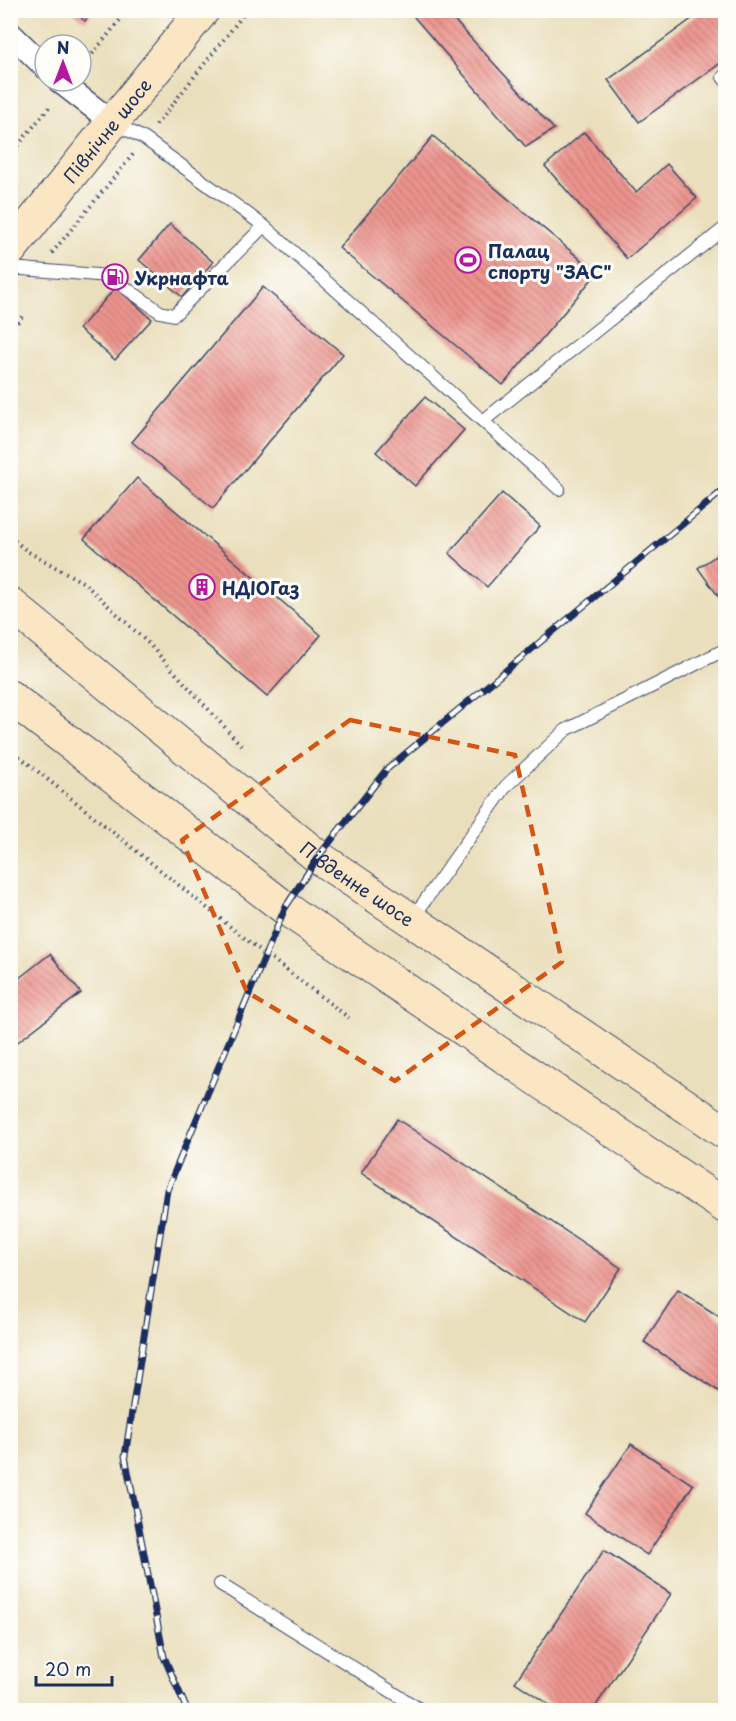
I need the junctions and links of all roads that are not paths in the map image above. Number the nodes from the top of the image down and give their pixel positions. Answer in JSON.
{"nodes":[{"id":1,"x":203,"y":10,"type":"edge"},
{"id":2,"x":10,"y":33,"type":"edge"},
{"id":3,"x":33,"y":55,"type":"edge"},
{"id":4,"x":75,"y":93,"type":"edge"},
{"id":5,"x":112,"y":122,"type":"junction"},
{"id":6,"x":264,"y":226,"type":"junction"},
{"id":7,"x":726,"y":227,"type":"edge"},
{"id":8,"x":10,"y":250,"type":"edge"},
{"id":9,"x":10,"y":268,"type":"edge"},
{"id":10,"x":483,"y":421,"type":"junction"},
{"id":11,"x":559,"y":489,"type":"dead end"},
{"id":12,"x":10,"y":604,"type":"edge"},
{"id":13,"x":726,"y":649,"type":"edge"},
{"id":14,"x":10,"y":698,"type":"edge"},
{"id":15,"x":411,"y":920,"type":"junction"},
{"id":16,"x":726,"y":1134,"type":"edge"},
{"id":17,"x":726,"y":1207,"type":"edge"},
{"id":18,"x":220,"y":1584,"type":"dead end"},
{"id":19,"x":421,"y":1710,"type":"edge"}],
"edges":[{"from":1,"to":5,"type":"main road","name":"Північне шосе"},
{"from":2,"to":3,"type":"street"},
{"from":4,"to":5,"type":"street"},
{"from":5,"to":6,"type":"lane"},
{"from":5,"to":8,"type":"main road","name":"Північне шосе"},
{"from":6,"to":9,"type":"lane"},
{"from":6,"to":10,"type":"lane"},
{"from":7,"to":10,"type":"lane"},
{"from":10,"to":11,"type":"lane"},
{"from":12,"to":15,"type":"main road","name":"Південне шосе"},
{"from":13,"to":15,"type":"lane"},
{"from":14,"to":17,"type":"main road"},
{"from":15,"to":16,"type":"main road","name":"Південне шосе"},
{"from":18,"to":19,"type":"lane"}]}
